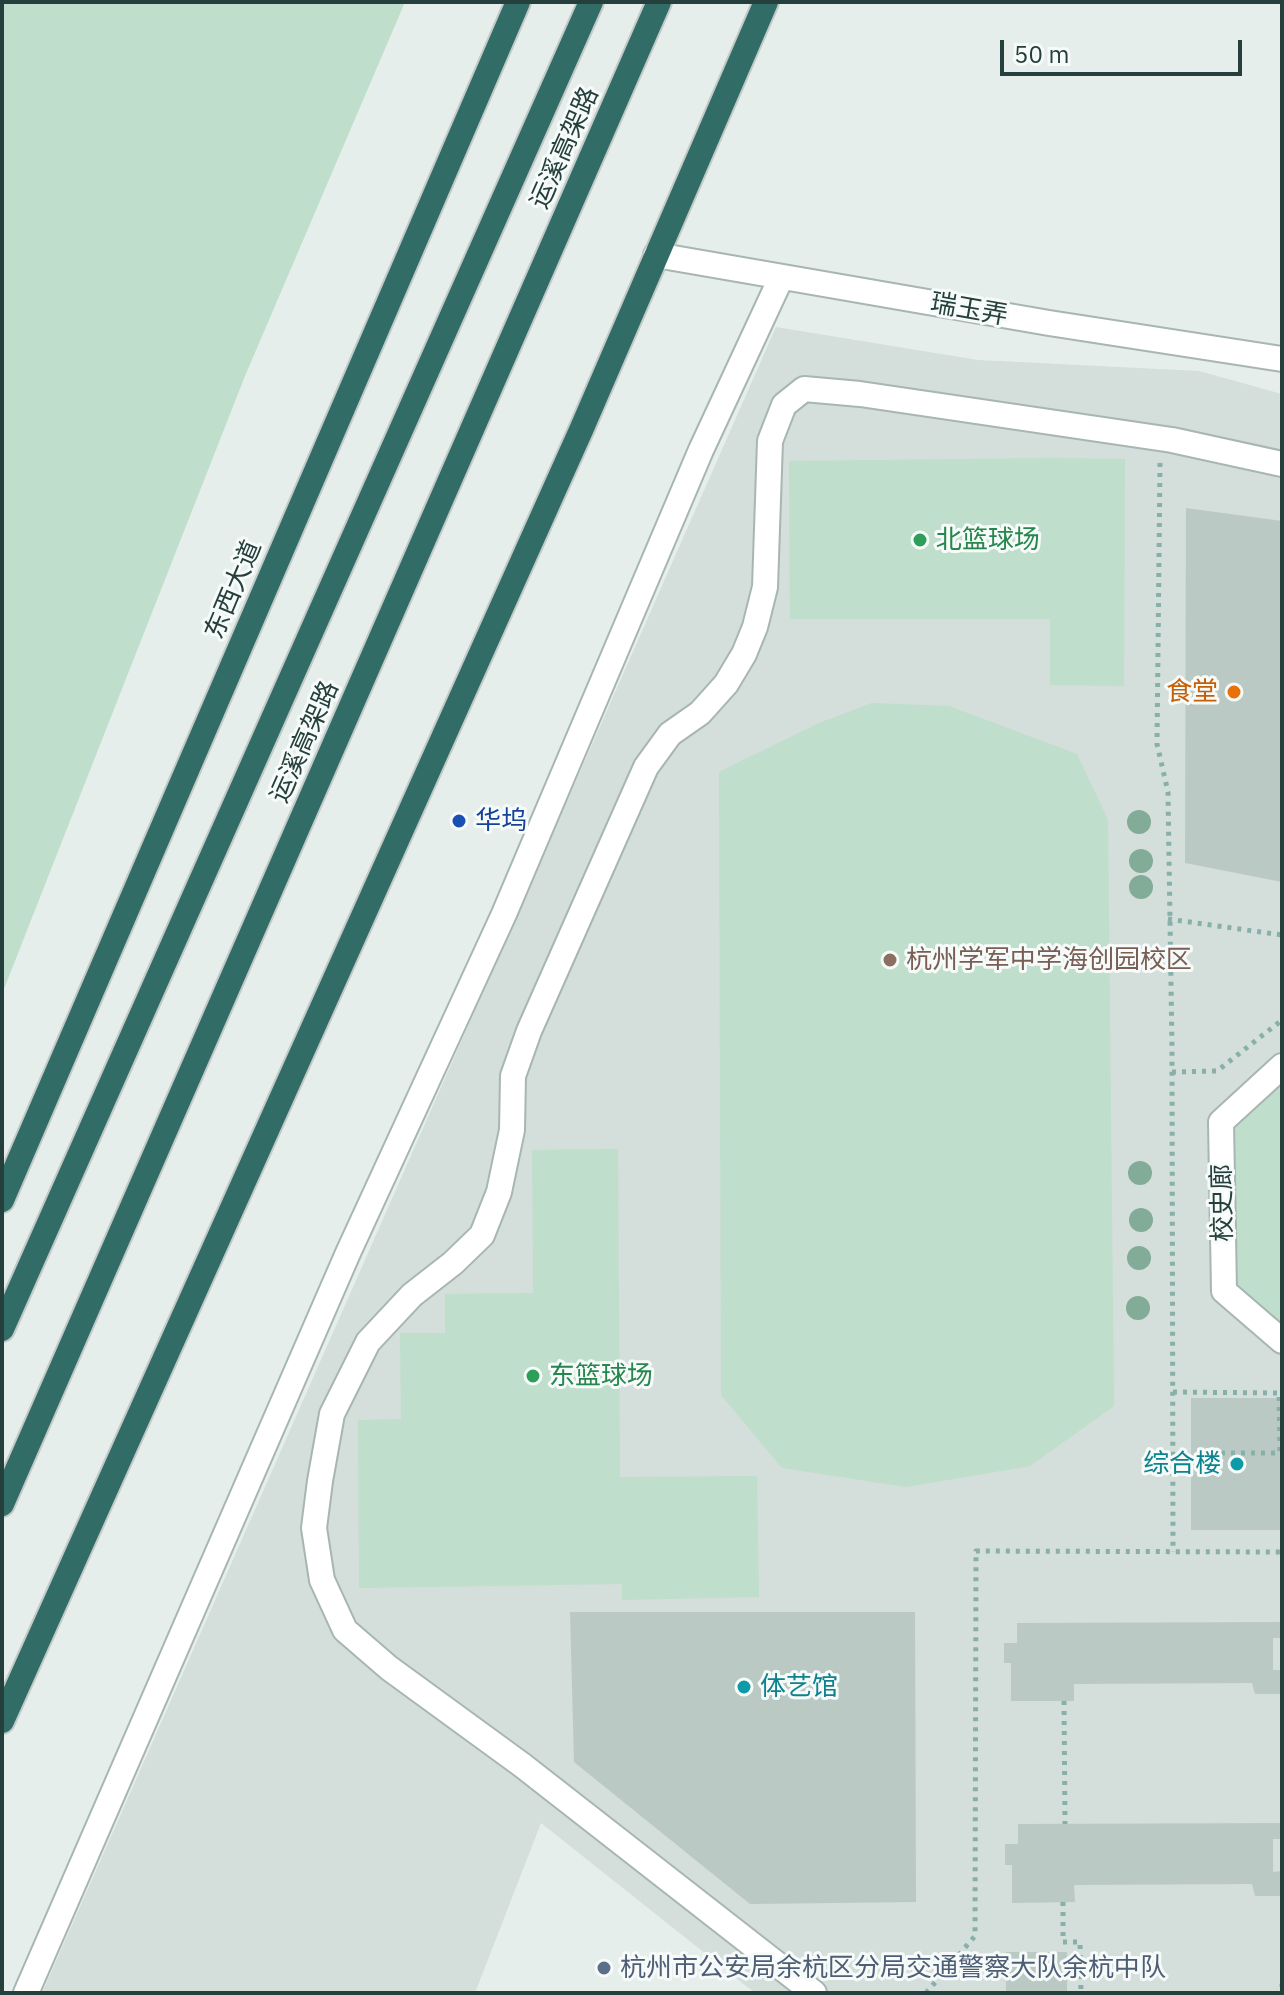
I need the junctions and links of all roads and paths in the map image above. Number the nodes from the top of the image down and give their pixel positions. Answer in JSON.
{"nodes":[{"id":1,"x":518,"y":2,"type":"edge"},
{"id":2,"x":591,"y":2,"type":"edge"},
{"id":3,"x":659,"y":2,"type":"edge"},
{"id":4,"x":766,"y":2,"type":"edge"},
{"id":5,"x":656,"y":255,"type":"junction"},
{"id":6,"x":781,"y":278,"type":"junction"},
{"id":7,"x":1282,"y":359,"type":"edge"},
{"id":8,"x":1160,"y":438,"type":"junction"},
{"id":9,"x":1282,"y":464,"type":"edge"},
{"id":10,"x":1168,"y":919,"type":"junction"},
{"id":11,"x":1282,"y":935,"type":"edge"},
{"id":12,"x":1282,"y":1020,"type":"edge"},
{"id":13,"x":1282,"y":1066,"type":"edge"},
{"id":14,"x":1172,"y":1072,"type":"junction"},
{"id":15,"x":2,"y":1200,"type":"edge"},
{"id":16,"x":2,"y":1329,"type":"edge"},
{"id":17,"x":1282,"y":1341,"type":"edge"},
{"id":18,"x":1173,"y":1392,"type":"junction"},
{"id":19,"x":1201,"y":1453,"type":"dead end"},
{"id":20,"x":1281,"y":1453,"type":"edge"},
{"id":21,"x":2,"y":1504,"type":"edge"},
{"id":22,"x":1173,"y":1552,"type":"junction"},
{"id":23,"x":1282,"y":1552,"type":"edge"},
{"id":24,"x":1064,"y":1701,"type":"dead end"},
{"id":25,"x":2,"y":1721,"type":"edge"},
{"id":26,"x":1065,"y":1824,"type":"dead end"},
{"id":27,"x":1063,"y":1902,"type":"dead end"},
{"id":28,"x":26,"y":1993,"type":"edge"},
{"id":29,"x":814,"y":1993,"type":"edge"},
{"id":30,"x":926,"y":1993,"type":"edge"},
{"id":31,"x":1081,"y":1993,"type":"edge"}],
"edges":[{"from":1,"to":15,"type":"highway","name":"东西大道"},
{"from":2,"to":16,"type":"highway","name":"运溪高架路"},
{"from":3,"to":21,"type":"highway","name":"运溪高架路"},
{"from":4,"to":5,"type":"highway"},
{"from":5,"to":6,"type":"street","name":"瑞玉弄"},
{"from":5,"to":25,"type":"highway"},
{"from":6,"to":7,"type":"street","name":"瑞玉弄"},
{"from":6,"to":28,"type":"street"},
{"from":8,"to":9,"type":"street"},
{"from":8,"to":10,"type":"path"},
{"from":8,"to":29,"type":"street"},
{"from":10,"to":11,"type":"path"},
{"from":10,"to":14,"type":"path"},
{"from":12,"to":14,"type":"path"},
{"from":13,"to":17,"type":"street","name":"校史廊"},
{"from":14,"to":18,"type":"path"},
{"from":18,"to":20,"type":"path"},
{"from":18,"to":22,"type":"path"},
{"from":19,"to":20,"type":"path"},
{"from":22,"to":23,"type":"path"},
{"from":22,"to":30,"type":"path"},
{"from":24,"to":26,"type":"path"},
{"from":27,"to":31,"type":"path"}]}
